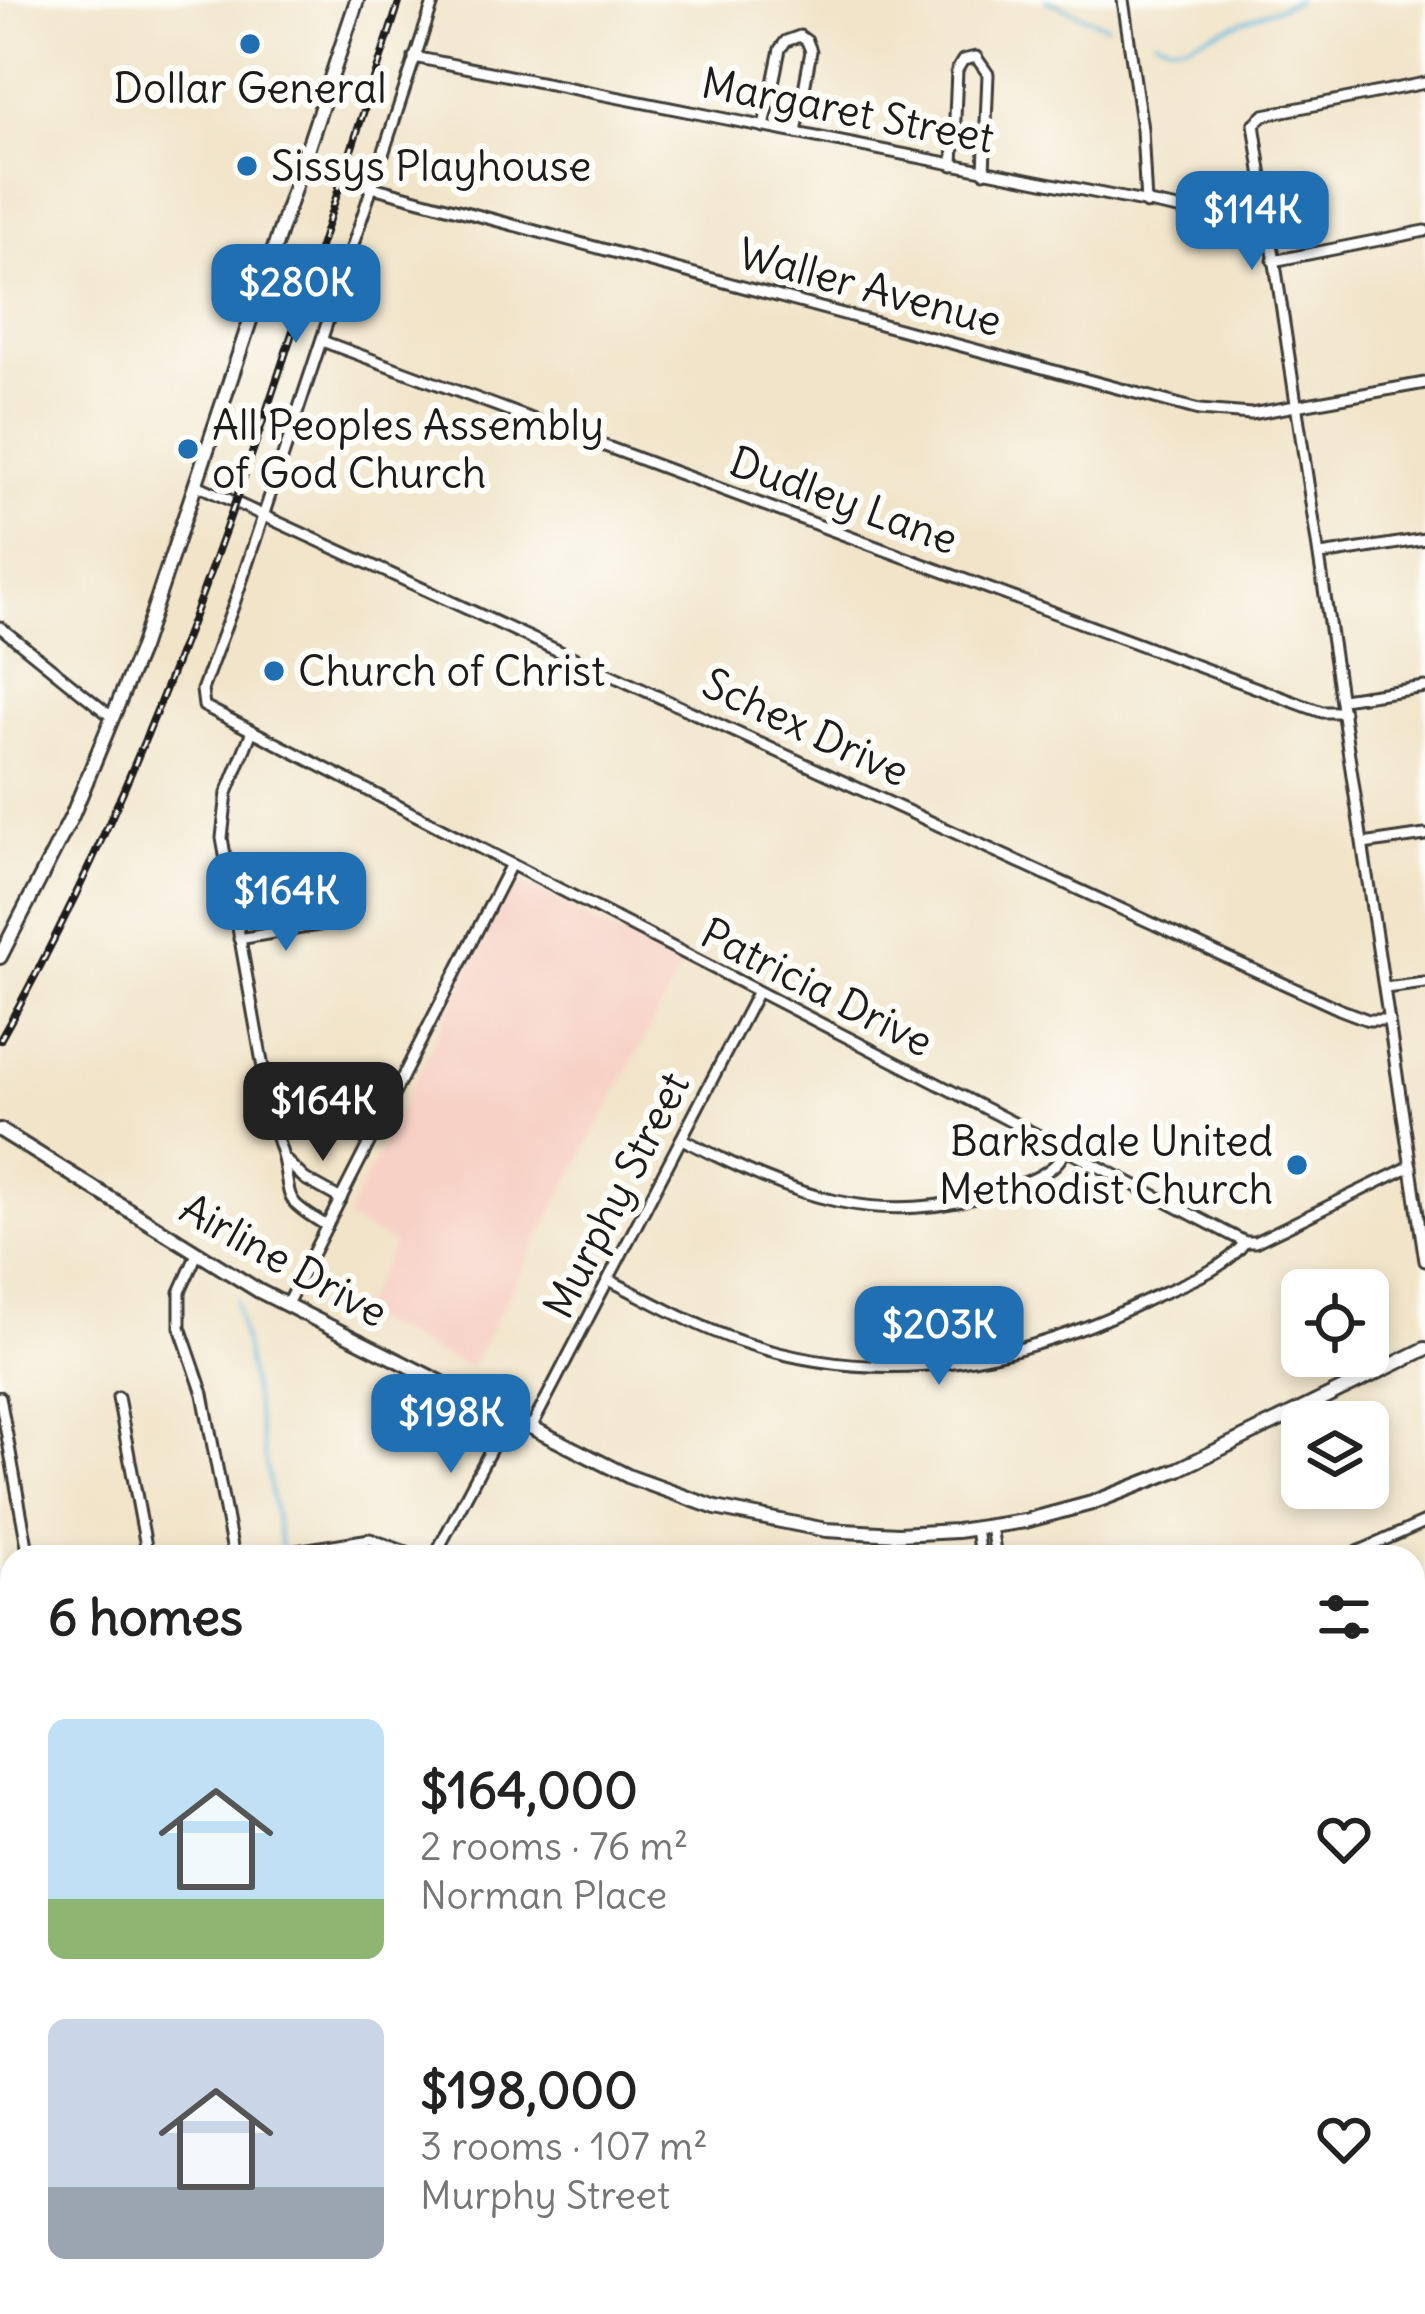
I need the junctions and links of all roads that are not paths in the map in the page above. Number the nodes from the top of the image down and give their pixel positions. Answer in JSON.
{"nodes":[{"id":1,"x":357,"y":0,"type":"edge"},
{"id":2,"x":434,"y":0,"type":"edge"},
{"id":3,"x":1123,"y":0,"type":"edge"},
{"id":4,"x":414,"y":57,"type":"junction"},
{"id":5,"x":1425,"y":83,"type":"edge"},
{"id":6,"x":764,"y":127,"type":"junction"},
{"id":7,"x":796,"y":133,"type":"junction"},
{"id":8,"x":953,"y":165,"type":"junction"},
{"id":9,"x":302,"y":168,"type":"junction"},
{"id":10,"x":984,"y":172,"type":"junction"},
{"id":11,"x":371,"y":186,"type":"junction"},
{"id":12,"x":1146,"y":204,"type":"junction"},
{"id":13,"x":1269,"y":226,"type":"junction"},
{"id":14,"x":1425,"y":232,"type":"edge"},
{"id":15,"x":1273,"y":261,"type":"junction"},
{"id":16,"x":322,"y":341,"type":"junction"},
{"id":17,"x":1425,"y":383,"type":"edge"},
{"id":18,"x":1296,"y":408,"type":"junction"},
{"id":19,"x":197,"y":485,"type":"junction"},
{"id":20,"x":264,"y":513,"type":"junction"},
{"id":21,"x":1425,"y":539,"type":"edge"},
{"id":22,"x":1322,"y":555,"type":"junction"},
{"id":23,"x":0,"y":627,"type":"edge"},
{"id":24,"x":1425,"y":687,"type":"edge"},
{"id":25,"x":1342,"y":699,"type":"junction"},
{"id":26,"x":1344,"y":712,"type":"junction"},
{"id":27,"x":113,"y":718,"type":"junction"},
{"id":28,"x":252,"y":731,"type":"junction"},
{"id":29,"x":1425,"y":835,"type":"edge"},
{"id":30,"x":1364,"y":844,"type":"junction"},
{"id":31,"x":509,"y":866,"type":"junction"},
{"id":32,"x":324,"y":924,"type":"dead end"},
{"id":33,"x":239,"y":939,"type":"junction"},
{"id":34,"x":0,"y":957,"type":"edge"},
{"id":35,"x":1425,"y":983,"type":"edge"},
{"id":36,"x":1385,"y":988,"type":"junction"},
{"id":37,"x":757,"y":993,"type":"junction"},
{"id":38,"x":1389,"y":1020,"type":"junction"},
{"id":39,"x":0,"y":1130,"type":"edge"},
{"id":40,"x":1425,"y":1138,"type":"edge"},
{"id":41,"x":682,"y":1139,"type":"junction"},
{"id":42,"x":1408,"y":1140,"type":"junction"},
{"id":43,"x":1065,"y":1151,"type":"junction"},
{"id":44,"x":283,"y":1158,"type":"junction"},
{"id":45,"x":1412,"y":1166,"type":"junction"},
{"id":46,"x":340,"y":1199,"type":"junction"},
{"id":47,"x":327,"y":1226,"type":"junction"},
{"id":48,"x":1245,"y":1242,"type":"junction"},
{"id":49,"x":197,"y":1254,"type":"junction"},
{"id":50,"x":1425,"y":1261,"type":"edge"},
{"id":51,"x":609,"y":1280,"type":"junction"},
{"id":52,"x":287,"y":1304,"type":"junction"},
{"id":53,"x":1425,"y":1349,"type":"edge"},
{"id":54,"x":0,"y":1397,"type":"edge"},
{"id":55,"x":118,"y":1397,"type":"dead end"},
{"id":56,"x":508,"y":1415,"type":"junction"},
{"id":57,"x":532,"y":1426,"type":"junction"},
{"id":58,"x":1425,"y":1522,"type":"edge"},
{"id":59,"x":983,"y":1528,"type":"junction"},
{"id":60,"x":1374,"y":1543,"type":"joint"},
{"id":61,"x":27,"y":1545,"type":"edge"},
{"id":62,"x":146,"y":1545,"type":"edge"},
{"id":63,"x":232,"y":1545,"type":"edge"},
{"id":64,"x":333,"y":1545,"type":"edge"},
{"id":65,"x":387,"y":1545,"type":"edge"},
{"id":66,"x":440,"y":1545,"type":"edge"},
{"id":67,"x":981,"y":1545,"type":"edge"},
{"id":68,"x":991,"y":1545,"type":"edge"},
{"id":69,"x":1370,"y":1545,"type":"edge"}],
"edges":[{"from":1,"to":9,"type":"main road"},
{"from":2,"to":4,"type":"street"},
{"from":3,"to":12,"type":"street"},
{"from":4,"to":6,"type":"street","name":"Margaret Street"},
{"from":4,"to":11,"type":"street"},
{"from":5,"to":13,"type":"street"},
{"from":6,"to":7,"type":"street","name":"Margaret Street"},
{"from":6,"to":7,"type":"street"},
{"from":7,"to":8,"type":"street","name":"Margaret Street"},
{"from":8,"to":10,"type":"street","name":"Margaret Street"},
{"from":8,"to":10,"type":"street"},
{"from":9,"to":11,"type":"street","name":"Waller Avenue"},
{"from":9,"to":19,"type":"main road"},
{"from":10,"to":12,"type":"street","name":"Margaret Street"},
{"from":11,"to":16,"type":"street"},
{"from":11,"to":18,"type":"street","name":"Waller Avenue"},
{"from":12,"to":13,"type":"street","name":"Margaret Street"},
{"from":13,"to":15,"type":"street"},
{"from":14,"to":15,"type":"street"},
{"from":15,"to":18,"type":"street"},
{"from":16,"to":20,"type":"street"},
{"from":16,"to":26,"type":"street","name":"Dudley Lane"},
{"from":17,"to":18,"type":"street","name":"Waller Avenue"},
{"from":18,"to":22,"type":"street"},
{"from":19,"to":20,"type":"street","name":"Schex Drive"},
{"from":19,"to":27,"type":"main road"},
{"from":20,"to":28,"type":"street","name":"Patricia Drive"},
{"from":20,"to":38,"type":"street","name":"Schex Drive"},
{"from":21,"to":22,"type":"street"},
{"from":22,"to":25,"type":"street"},
{"from":23,"to":27,"type":"street"},
{"from":24,"to":25,"type":"street"},
{"from":25,"to":26,"type":"street"},
{"from":26,"to":30,"type":"street"},
{"from":27,"to":34,"type":"main road"},
{"from":28,"to":31,"type":"street","name":"Patricia Drive"},
{"from":28,"to":33,"type":"street"},
{"from":29,"to":30,"type":"street"},
{"from":30,"to":36,"type":"street"},
{"from":31,"to":37,"type":"street","name":"Patricia Drive"},
{"from":31,"to":46,"type":"street"},
{"from":32,"to":33,"type":"street"},
{"from":33,"to":44,"type":"street"},
{"from":35,"to":36,"type":"street"},
{"from":36,"to":38,"type":"street"},
{"from":37,"to":41,"type":"street","name":"Murphy Street"},
{"from":37,"to":43,"type":"street","name":"Patricia Drive"},
{"from":38,"to":42,"type":"street"},
{"from":39,"to":49,"type":"main road","name":"Airline Drive"},
{"from":40,"to":42,"type":"street"},
{"from":41,"to":43,"type":"street"},
{"from":41,"to":51,"type":"street","name":"Murphy Street"},
{"from":42,"to":45,"type":"street"},
{"from":43,"to":48,"type":"street","name":"Patricia Drive"},
{"from":44,"to":46,"type":"street"},
{"from":44,"to":47,"type":"street"},
{"from":45,"to":48,"type":"street"},
{"from":45,"to":50,"type":"street"},
{"from":46,"to":47,"type":"street"},
{"from":47,"to":52,"type":"street"},
{"from":48,"to":51,"type":"street"},
{"from":49,"to":52,"type":"main road","name":"Airline Drive"},
{"from":49,"to":63,"type":"street"},
{"from":51,"to":57,"type":"street","name":"Murphy Street"},
{"from":52,"to":56,"type":"main road","name":"Airline Drive"},
{"from":53,"to":59,"type":"main road","name":"Airline Drive"},
{"from":54,"to":61,"type":"street"},
{"from":55,"to":62,"type":"street"},
{"from":56,"to":57,"type":"main road","name":"Airline Drive"},
{"from":56,"to":66,"type":"street"},
{"from":57,"to":59,"type":"main road","name":"Airline Drive"},
{"from":58,"to":60,"type":"street"},
{"from":59,"to":67,"type":"street"},
{"from":59,"to":68,"type":"street"},
{"from":60,"to":69,"type":"street"},
{"from":64,"to":65,"type":"street"}]}
